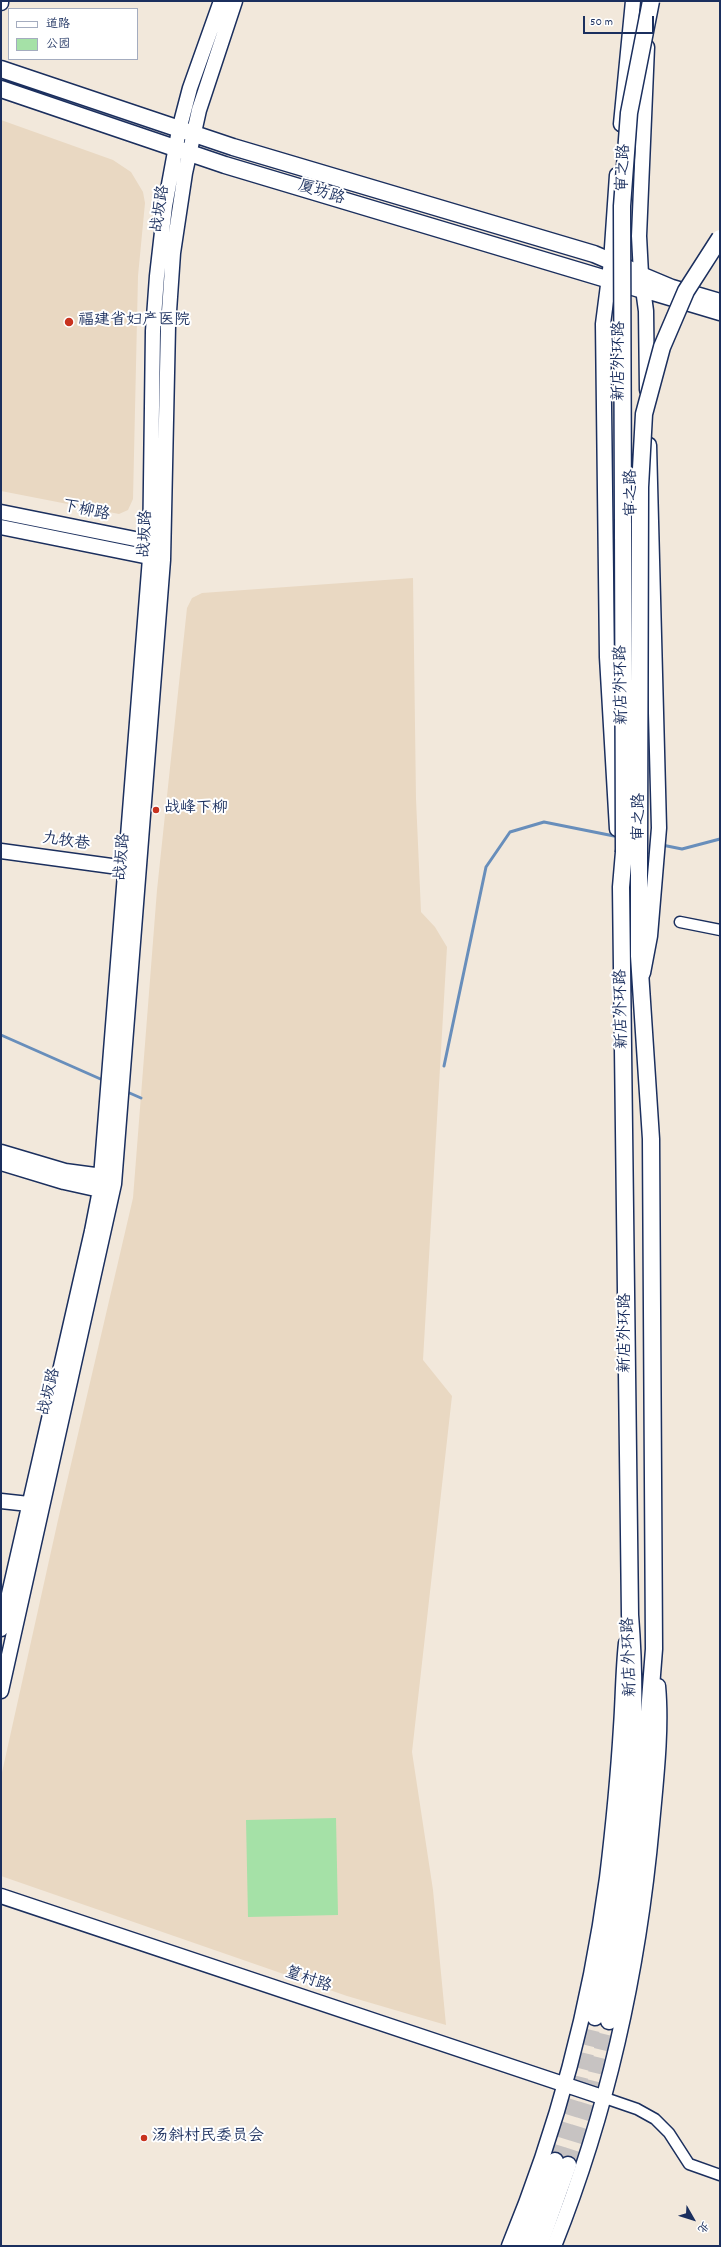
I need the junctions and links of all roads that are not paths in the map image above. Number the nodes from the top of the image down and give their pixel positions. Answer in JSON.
{"nodes":[{"id":1,"x":221,"y":1,"type":"edge"},
{"id":2,"x":235,"y":1,"type":"edge"},
{"id":3,"x":625,"y":1,"type":"edge"},
{"id":4,"x":633,"y":1,"type":"edge"},
{"id":5,"x":650,"y":1,"type":"edge"},
{"id":6,"x":631,"y":17,"type":"junction"},
{"id":7,"x":1,"y":70,"type":"edge"},
{"id":8,"x":1,"y":89,"type":"edge"},
{"id":9,"x":186,"y":132,"type":"junction"},
{"id":10,"x":182,"y":151,"type":"junction"},
{"id":11,"x":720,"y":238,"type":"edge"},
{"id":12,"x":612,"y":262,"type":"junction"},
{"id":13,"x":640,"y":274,"type":"junction"},
{"id":14,"x":610,"y":280,"type":"junction"},
{"id":15,"x":643,"y":290,"type":"junction"},
{"id":16,"x":720,"y":301,"type":"edge"},
{"id":17,"x":720,"y":313,"type":"edge"},
{"id":18,"x":1,"y":512,"type":"edge"},
{"id":19,"x":1,"y":527,"type":"edge"},
{"id":20,"x":157,"y":544,"type":"junction"},
{"id":21,"x":157,"y":559,"type":"junction"},
{"id":22,"x":1,"y":851,"type":"edge"},
{"id":23,"x":627,"y":853,"type":"junction"},
{"id":24,"x":126,"y":868,"type":"junction"},
{"id":25,"x":680,"y":922,"type":"dead end"},
{"id":26,"x":720,"y":930,"type":"edge"},
{"id":27,"x":642,"y":984,"type":"junction"},
{"id":28,"x":115,"y":1095,"type":"junction"},
{"id":29,"x":1,"y":1152,"type":"edge"},
{"id":30,"x":1,"y":1163,"type":"edge"},
{"id":31,"x":108,"y":1176,"type":"junction"},
{"id":32,"x":106,"y":1191,"type":"junction"},
{"id":33,"x":1,"y":1501,"type":"edge"},
{"id":34,"x":37,"y":1505,"type":"junction"},
{"id":35,"x":630,"y":1615,"type":"junction"},
{"id":36,"x":1,"y":1629,"type":"edge"},
{"id":37,"x":654,"y":1649,"type":"junction"},
{"id":38,"x":1,"y":1692,"type":"edge"},
{"id":39,"x":1,"y":1896,"type":"edge"},
{"id":40,"x":565,"y":2086,"type":"junction"},
{"id":41,"x":605,"y":2098,"type":"junction"},
{"id":42,"x":720,"y":2175,"type":"edge"},
{"id":43,"x":510,"y":2246,"type":"edge"},
{"id":44,"x":523,"y":2246,"type":"edge"},
{"id":45,"x":539,"y":2246,"type":"edge"},
{"id":46,"x":554,"y":2246,"type":"edge"}],
"edges":[{"from":1,"to":9,"type":"main road","name":"战坂路"},
{"from":2,"to":9,"type":"main road","name":"战坂路"},
{"from":3,"to":6,"type":"main road"},
{"from":4,"to":6,"type":"main road","name":"审之路"},
{"from":5,"to":13,"type":"main road","name":"审之路"},
{"from":5,"to":23,"type":"main road","name":"新店外环路","bridge":true},
{"from":6,"to":12,"type":"main road","name":"审之路"},
{"from":7,"to":9,"type":"main road","name":"厦坊路"},
{"from":8,"to":10,"type":"main road","name":"厦坊路"},
{"from":9,"to":10,"type":"main road","name":"战坂路"},
{"from":9,"to":12,"type":"main road","name":"厦坊路"},
{"from":10,"to":14,"type":"main road","name":"厦坊路"},
{"from":10,"to":20,"type":"main road","name":"战坂路"},
{"from":11,"to":23,"type":"main road","name":"新店外环路","bridge":true},
{"from":12,"to":13,"type":"main road","name":"厦坊路"},
{"from":12,"to":14,"type":"main road","name":"审之路"},
{"from":13,"to":15,"type":"main road","name":"审之路"},
{"from":13,"to":16,"type":"main road"},
{"from":14,"to":15,"type":"main road","name":"厦坊路"},
{"from":14,"to":23,"type":"main road","name":"审之路"},
{"from":15,"to":17,"type":"main road"},
{"from":15,"to":27,"type":"main road","name":"审之路"},
{"from":18,"to":20,"type":"main road","name":"下柳路"},
{"from":19,"to":21,"type":"main road","name":"下柳路"},
{"from":20,"to":21,"type":"main road","name":"战坂路"},
{"from":21,"to":24,"type":"main road","name":"战坂路"},
{"from":21,"to":28,"type":"main road","name":"战坂路"},
{"from":22,"to":24,"type":"main road","name":"九牧巷"},
{"from":23,"to":27,"type":"main road","name":"新店外环路"},
{"from":23,"to":35,"type":"main road","name":"新店外环路"},
{"from":24,"to":28,"type":"main road","name":"战坂路"},
{"from":25,"to":26,"type":"street"},
{"from":27,"to":37,"type":"main road","name":"新店外环路"},
{"from":28,"to":31,"type":"main road","name":"战坂路"},
{"from":29,"to":31,"type":"main road"},
{"from":30,"to":32,"type":"main road"},
{"from":31,"to":32,"type":"main road","name":"战坂路"},
{"from":32,"to":34,"type":"main road","name":"战坂路"},
{"from":33,"to":34,"type":"main road"},
{"from":34,"to":36,"type":"main road","name":"战坂路"},
{"from":34,"to":38,"type":"main road","name":"战坂路"},
{"from":35,"to":37,"type":"main road","name":"新店外环路"},
{"from":35,"to":40,"type":"main road"},
{"from":37,"to":41,"type":"main road"},
{"from":39,"to":40,"type":"main road","name":"篁村路"},
{"from":40,"to":41,"type":"main road","name":"篁村路"},
{"from":40,"to":43,"type":"main road"},
{"from":41,"to":42,"type":"street"},
{"from":41,"to":46,"type":"main road"},
{"from":44,"to":45,"type":"main road"}]}
